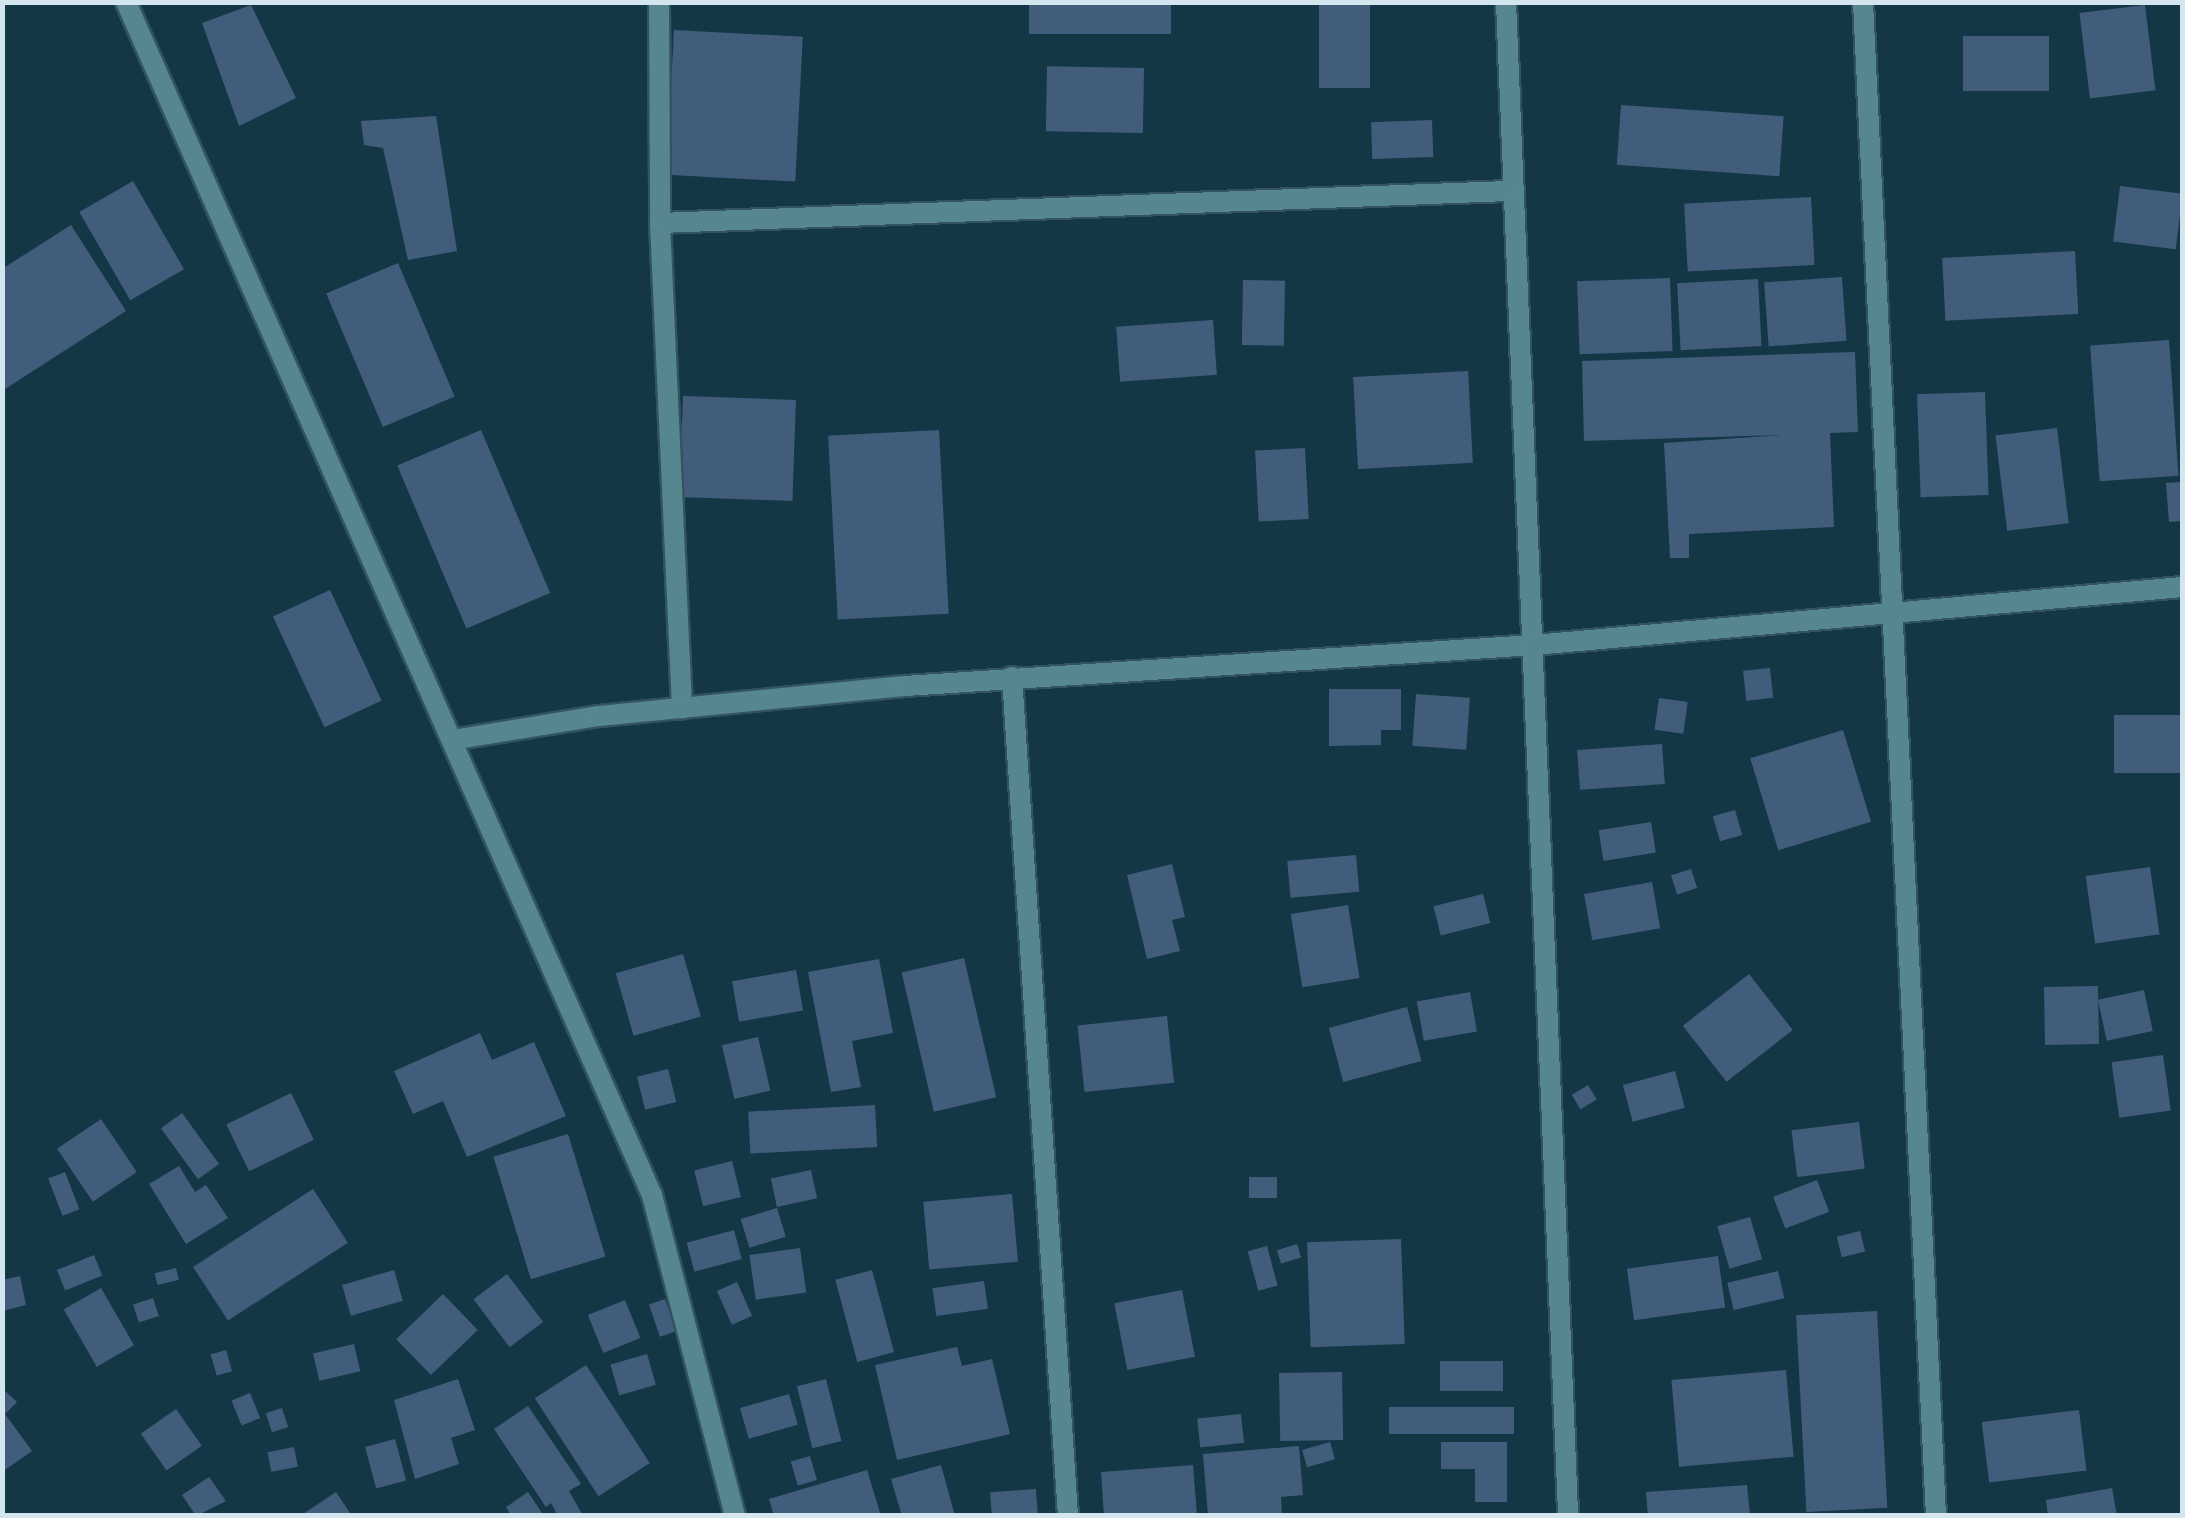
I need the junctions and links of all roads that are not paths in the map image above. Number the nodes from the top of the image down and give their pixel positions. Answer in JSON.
{"nodes":[{"id":1,"x":126,"y":2,"type":"edge"},
{"id":2,"x":659,"y":2,"type":"edge"},
{"id":3,"x":1506,"y":2,"type":"edge"},
{"id":4,"x":1864,"y":2,"type":"edge"},
{"id":5,"x":1509,"y":191,"type":"junction"},
{"id":6,"x":660,"y":223,"type":"junction"},
{"id":7,"x":2182,"y":587,"type":"edge"},
{"id":8,"x":1896,"y":610,"type":"junction"},
{"id":9,"x":1534,"y":645,"type":"junction"},
{"id":10,"x":1012,"y":677,"type":"junction"},
{"id":11,"x":682,"y":709,"type":"junction"},
{"id":12,"x":452,"y":740,"type":"junction"},
{"id":13,"x":735,"y":1516,"type":"edge"},
{"id":14,"x":1068,"y":1516,"type":"edge"},
{"id":15,"x":1568,"y":1516,"type":"edge"},
{"id":16,"x":1936,"y":1516,"type":"edge"}],
"edges":[{"from":1,"to":12,"type":"street"},
{"from":2,"to":6,"type":"street"},
{"from":3,"to":5,"type":"street"},
{"from":4,"to":8,"type":"street"},
{"from":5,"to":6,"type":"street"},
{"from":5,"to":9,"type":"street"},
{"from":6,"to":11,"type":"street"},
{"from":7,"to":8,"type":"street"},
{"from":8,"to":9,"type":"street"},
{"from":8,"to":16,"type":"street"},
{"from":9,"to":10,"type":"street"},
{"from":9,"to":15,"type":"street"},
{"from":10,"to":11,"type":"street"},
{"from":10,"to":14,"type":"street"},
{"from":11,"to":12,"type":"street"},
{"from":12,"to":13,"type":"street"}]}
